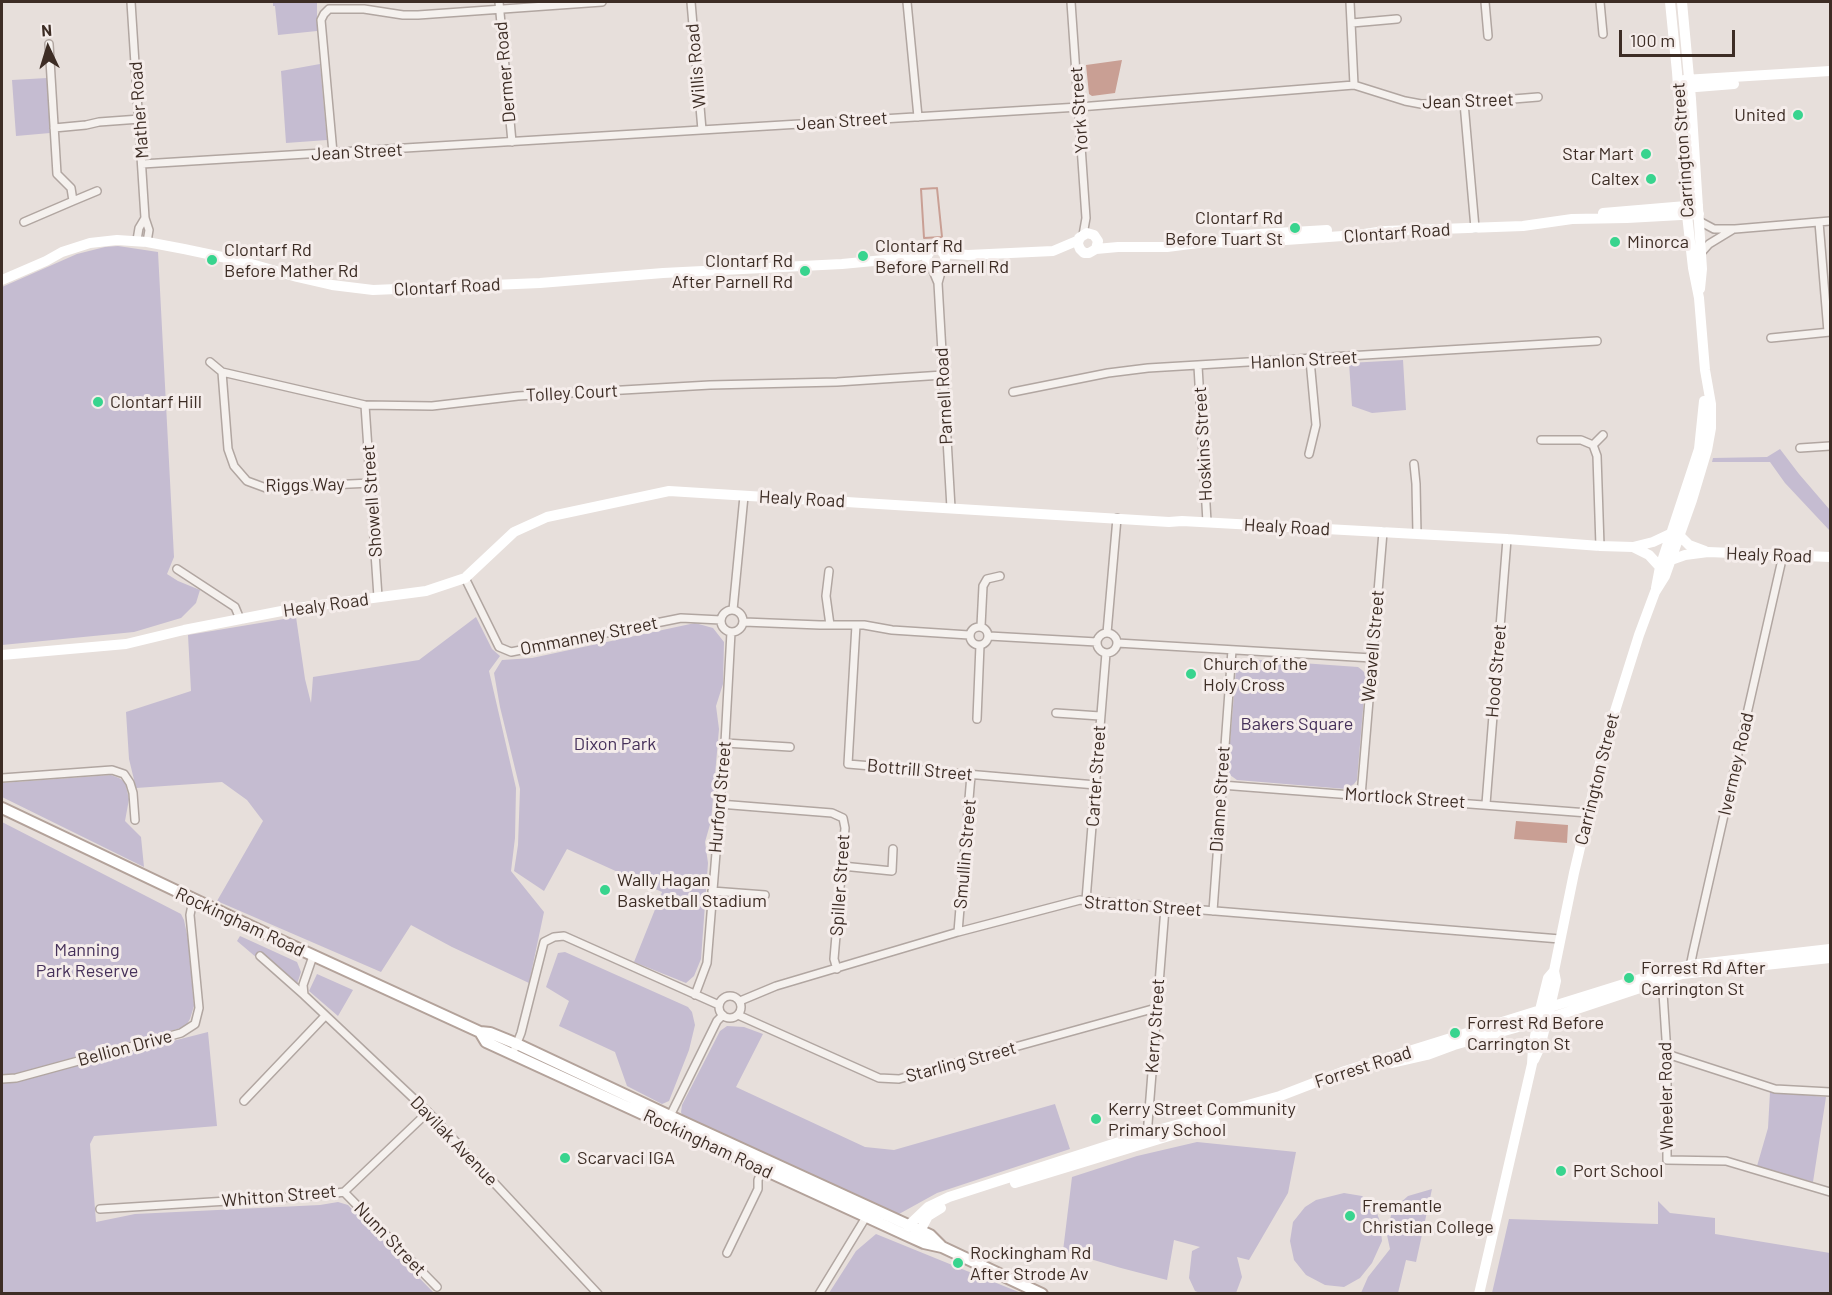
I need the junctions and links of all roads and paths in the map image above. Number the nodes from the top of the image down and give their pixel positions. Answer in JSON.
{"nodes":[{"id":1,"x":131,"y":2,"type":"edge"},
{"id":2,"x":499,"y":2,"type":"edge"},
{"id":3,"x":602,"y":2,"type":"edge"},
{"id":4,"x":691,"y":2,"type":"edge"},
{"id":5,"x":907,"y":2,"type":"edge"},
{"id":6,"x":1071,"y":2,"type":"edge"},
{"id":7,"x":1350,"y":2,"type":"edge"},
{"id":8,"x":1485,"y":2,"type":"edge"},
{"id":9,"x":1600,"y":2,"type":"edge"},
{"id":10,"x":1670,"y":2,"type":"edge"},
{"id":11,"x":1682,"y":2,"type":"edge"},
{"id":12,"x":500,"y":10,"type":"junction"},
{"id":13,"x":1397,"y":20,"type":"dead end"},
{"id":14,"x":1352,"y":23,"type":"junction"},
{"id":15,"x":1603,"y":34,"type":"dead end"},
{"id":16,"x":1488,"y":36,"type":"dead end"},
{"id":17,"x":49,"y":44,"type":"dead end"},
{"id":18,"x":1830,"y":71,"type":"edge"},
{"id":19,"x":1830,"y":78,"type":"edge"},
{"id":20,"x":1690,"y":83,"type":"junction"},
{"id":21,"x":1678,"y":84,"type":"junction"},
{"id":22,"x":1354,"y":85,"type":"junction"},
{"id":23,"x":1538,"y":97,"type":"dead end"},
{"id":24,"x":1464,"y":103,"type":"junction"},
{"id":25,"x":1079,"y":107,"type":"junction"},
{"id":26,"x":918,"y":117,"type":"junction"},
{"id":27,"x":140,"y":119,"type":"junction"},
{"id":28,"x":54,"y":128,"type":"junction"},
{"id":29,"x":702,"y":130,"type":"junction"},
{"id":30,"x":512,"y":142,"type":"junction"},
{"id":31,"x":333,"y":153,"type":"junction"},
{"id":32,"x":142,"y":164,"type":"junction"},
{"id":33,"x":97,"y":191,"type":"dead end"},
{"id":34,"x":73,"y":201,"type":"junction"},
{"id":35,"x":1686,"y":210,"type":"junction"},
{"id":36,"x":1698,"y":213,"type":"junction"},
{"id":37,"x":1830,"y":221,"type":"edge"},
{"id":38,"x":24,"y":222,"type":"dead end"},
{"id":39,"x":1819,"y":222,"type":"junction"},
{"id":40,"x":1475,"y":226,"type":"junction"},
{"id":41,"x":1735,"y":229,"type":"junction"},
{"id":42,"x":142,"y":241,"type":"junction"},
{"id":43,"x":1088,"y":241,"type":"junction"},
{"id":44,"x":1701,"y":253,"type":"junction"},
{"id":45,"x":943,"y":260,"type":"junction"},
{"id":46,"x":929,"y":261,"type":"junction"},
{"id":47,"x":2,"y":280,"type":"edge"},
{"id":48,"x":938,"y":283,"type":"junction"},
{"id":49,"x":1699,"y":298,"type":"junction"},
{"id":50,"x":1829,"y":332,"type":"edge"},
{"id":51,"x":1772,"y":338,"type":"dead end"},
{"id":52,"x":1598,"y":341,"type":"dead end"},
{"id":53,"x":1310,"y":360,"type":"junction"},
{"id":54,"x":210,"y":362,"type":"dead end"},
{"id":55,"x":1198,"y":366,"type":"junction"},
{"id":56,"x":222,"y":372,"type":"junction"},
{"id":57,"x":943,"y":375,"type":"junction"},
{"id":58,"x":1013,"y":392,"type":"dead end"},
{"id":59,"x":365,"y":405,"type":"junction"},
{"id":60,"x":1603,"y":435,"type":"dead end"},
{"id":61,"x":1541,"y":440,"type":"dead end"},
{"id":62,"x":1593,"y":445,"type":"junction"},
{"id":63,"x":1830,"y":446,"type":"edge"},
{"id":64,"x":1800,"y":448,"type":"dead end"},
{"id":65,"x":1309,"y":454,"type":"dead end"},
{"id":66,"x":1414,"y":464,"type":"dead end"},
{"id":67,"x":371,"y":483,"type":"junction"},
{"id":68,"x":744,"y":496,"type":"junction"},
{"id":69,"x":951,"y":508,"type":"junction"},
{"id":70,"x":1117,"y":518,"type":"junction"},
{"id":71,"x":1207,"y":522,"type":"junction"},
{"id":72,"x":1383,"y":532,"type":"junction"},
{"id":73,"x":1418,"y":534,"type":"junction"},
{"id":74,"x":1675,"y":535,"type":"junction"},
{"id":75,"x":1507,"y":539,"type":"junction"},
{"id":76,"x":1600,"y":546,"type":"junction"},
{"id":77,"x":1633,"y":547,"type":"junction"},
{"id":78,"x":1708,"y":552,"type":"junction"},
{"id":79,"x":1783,"y":555,"type":"junction"},
{"id":80,"x":1830,"y":557,"type":"edge"},
{"id":81,"x":1671,"y":560,"type":"junction"},
{"id":82,"x":1660,"y":567,"type":"junction"},
{"id":83,"x":177,"y":569,"type":"dead end"},
{"id":84,"x":829,"y":571,"type":"dead end"},
{"id":85,"x":1000,"y":576,"type":"dead end"},
{"id":86,"x":465,"y":578,"type":"junction"},
{"id":87,"x":1655,"y":592,"type":"junction"},
{"id":88,"x":378,"y":597,"type":"junction"},
{"id":89,"x":733,"y":610,"type":"junction"},
{"id":90,"x":240,"y":619,"type":"junction"},
{"id":91,"x":721,"y":620,"type":"junction"},
{"id":92,"x":744,"y":622,"type":"junction"},
{"id":93,"x":830,"y":625,"type":"junction"},
{"id":94,"x":856,"y":625,"type":"junction"},
{"id":95,"x":981,"y":626,"type":"junction"},
{"id":96,"x":731,"y":632,"type":"junction"},
{"id":97,"x":1107,"y":633,"type":"junction"},
{"id":98,"x":969,"y":634,"type":"junction"},
{"id":99,"x":989,"y":636,"type":"junction"},
{"id":100,"x":1097,"y":642,"type":"junction"},
{"id":101,"x":1117,"y":643,"type":"junction"},
{"id":102,"x":980,"y":645,"type":"junction"},
{"id":103,"x":1232,"y":650,"type":"junction"},
{"id":104,"x":1106,"y":653,"type":"junction"},
{"id":105,"x":2,"y":655,"type":"edge"},
{"id":106,"x":1372,"y":658,"type":"junction"},
{"id":107,"x":1056,"y":713,"type":"dead end"},
{"id":108,"x":1100,"y":716,"type":"junction"},
{"id":109,"x":977,"y":719,"type":"dead end"},
{"id":110,"x":725,"y":743,"type":"junction"},
{"id":111,"x":789,"y":747,"type":"dead end"},
{"id":112,"x":971,"y":775,"type":"junction"},
{"id":113,"x":2,"y":778,"type":"edge"},
{"id":114,"x":1096,"y":785,"type":"junction"},
{"id":115,"x":1221,"y":785,"type":"junction"},
{"id":116,"x":1361,"y":795,"type":"junction"},
{"id":117,"x":719,"y":804,"type":"junction"},
{"id":118,"x":1486,"y":804,"type":"junction"},
{"id":119,"x":2,"y":808,"type":"edge"},
{"id":120,"x":1588,"y":813,"type":"junction"},
{"id":121,"x":135,"y":820,"type":"dead end"},
{"id":122,"x":893,"y":849,"type":"dead end"},
{"id":123,"x":842,"y":867,"type":"junction"},
{"id":124,"x":712,"y":891,"type":"junction"},
{"id":125,"x":765,"y":895,"type":"dead end"},
{"id":126,"x":193,"y":900,"type":"junction"},
{"id":127,"x":1086,"y":900,"type":"junction"},
{"id":128,"x":1165,"y":908,"type":"junction"},
{"id":129,"x":1213,"y":911,"type":"junction"},
{"id":130,"x":958,"y":932,"type":"junction"},
{"id":131,"x":1560,"y":939,"type":"junction"},
{"id":132,"x":1830,"y":950,"type":"edge"},
{"id":133,"x":260,"y":956,"type":"dead end"},
{"id":134,"x":313,"y":956,"type":"junction"},
{"id":135,"x":1830,"y":958,"type":"edge"},
{"id":136,"x":837,"y":969,"type":"junction"},
{"id":137,"x":1690,"y":969,"type":"junction"},
{"id":138,"x":1658,"y":978,"type":"junction"},
{"id":139,"x":695,"y":994,"type":"junction"},
{"id":140,"x":304,"y":995,"type":"junction"},
{"id":141,"x":740,"y":1001,"type":"junction"},
{"id":142,"x":719,"y":1005,"type":"junction"},
{"id":143,"x":1156,"y":1008,"type":"junction"},
{"id":144,"x":1544,"y":1014,"type":"junction"},
{"id":145,"x":738,"y":1015,"type":"junction"},
{"id":146,"x":325,"y":1016,"type":"junction"},
{"id":147,"x":723,"y":1016,"type":"junction"},
{"id":148,"x":515,"y":1049,"type":"junction"},
{"id":149,"x":1667,"y":1054,"type":"junction"},
{"id":150,"x":2,"y":1079,"type":"edge"},
{"id":151,"x":1830,"y":1092,"type":"edge"},
{"id":152,"x":244,"y":1101,"type":"dead end"},
{"id":153,"x":428,"y":1112,"type":"junction"},
{"id":154,"x":668,"y":1120,"type":"junction"},
{"id":155,"x":1147,"y":1138,"type":"junction"},
{"id":156,"x":762,"y":1170,"type":"junction"},
{"id":157,"x":344,"y":1192,"type":"junction"},
{"id":158,"x":1830,"y":1192,"type":"edge"},
{"id":159,"x":100,"y":1209,"type":"dead end"},
{"id":160,"x":867,"y":1217,"type":"junction"},
{"id":161,"x":908,"y":1226,"type":"junction"},
{"id":162,"x":920,"y":1231,"type":"junction"},
{"id":163,"x":942,"y":1247,"type":"junction"},
{"id":164,"x":727,"y":1253,"type":"dead end"},
{"id":165,"x":437,"y":1287,"type":"dead end"},
{"id":166,"x":1031,"y":1291,"type":"edge"},
{"id":167,"x":598,"y":1293,"type":"edge"},
{"id":168,"x":819,"y":1293,"type":"edge"},
{"id":169,"x":1042,"y":1293,"type":"edge"},
{"id":170,"x":1479,"y":1293,"type":"edge"}],
"edges":[{"from":1,"to":27,"type":"street","name":"Mather Road"},
{"from":2,"to":12,"type":"street","name":"Dermer Road"},
{"from":3,"to":12,"type":"street"},
{"from":4,"to":29,"type":"street","name":"Willis Road"},
{"from":5,"to":26,"type":"street"},
{"from":6,"to":25,"type":"street","name":"York Street"},
{"from":7,"to":14,"type":"street"},
{"from":8,"to":16,"type":"street"},
{"from":9,"to":15,"type":"street"},
{"from":10,"to":21,"type":"main road","name":"Carrington Street"},
{"from":11,"to":20,"type":"main road","name":"Carrington Street"},
{"from":12,"to":30,"type":"street","name":"Dermer Road"},
{"from":12,"to":31,"type":"street"},
{"from":13,"to":14,"type":"street"},
{"from":14,"to":22,"type":"street"},
{"from":17,"to":28,"type":"street"},
{"from":18,"to":20,"type":"main road"},
{"from":19,"to":20,"type":"main road"},
{"from":20,"to":21,"type":"main road"},
{"from":20,"to":36,"type":"main road","name":"Carrington Street"},
{"from":21,"to":35,"type":"main road","name":"Carrington Street"},
{"from":22,"to":24,"type":"street","name":"Jean Street"},
{"from":22,"to":25,"type":"street","name":"Jean Street"},
{"from":23,"to":24,"type":"street","name":"Jean Street"},
{"from":24,"to":40,"type":"street"},
{"from":25,"to":26,"type":"street","name":"Jean Street"},
{"from":25,"to":43,"type":"street","name":"York Street"},
{"from":26,"to":29,"type":"street","name":"Jean Street"},
{"from":27,"to":28,"type":"street"},
{"from":27,"to":32,"type":"street","name":"Mather Road"},
{"from":28,"to":34,"type":"street"},
{"from":29,"to":30,"type":"street","name":"Jean Street"},
{"from":30,"to":31,"type":"street","name":"Jean Street"},
{"from":31,"to":32,"type":"street","name":"Jean Street"},
{"from":32,"to":42,"type":"street","name":"Mather Road"},
{"from":33,"to":34,"type":"street"},
{"from":34,"to":38,"type":"street"},
{"from":35,"to":36,"type":"main road","name":"Clontarf Road"},
{"from":35,"to":40,"type":"main road","name":"Clontarf Road"},
{"from":35,"to":49,"type":"main road","name":"Carrington Street"},
{"from":36,"to":41,"type":"street"},
{"from":36,"to":44,"type":"main road","name":"Carrington Street"},
{"from":37,"to":39,"type":"street"},
{"from":39,"to":41,"type":"street"},
{"from":39,"to":50,"type":"street"},
{"from":40,"to":43,"type":"main road","name":"Clontarf Road"},
{"from":41,"to":44,"type":"street"},
{"from":42,"to":46,"type":"main road","name":"Clontarf Road"},
{"from":42,"to":47,"type":"main road","name":"Clontarf Road"},
{"from":43,"to":45,"type":"main road","name":"Clontarf Road"},
{"from":44,"to":49,"type":"main road","name":"Carrington Street"},
{"from":45,"to":46,"type":"main road"},
{"from":45,"to":46,"type":"main road"},
{"from":45,"to":48,"type":"street","name":"Parnell Road"},
{"from":46,"to":48,"type":"street","name":"Parnell Road"},
{"from":48,"to":57,"type":"street","name":"Parnell Road"},
{"from":49,"to":74,"type":"main road","name":"Carrington Street"},
{"from":50,"to":51,"type":"street"},
{"from":52,"to":53,"type":"street","name":"Hanlon Street"},
{"from":53,"to":55,"type":"street","name":"Hanlon Street"},
{"from":53,"to":65,"type":"street"},
{"from":54,"to":56,"type":"street","name":"Tolley Court"},
{"from":55,"to":58,"type":"street","name":"Hanlon Street"},
{"from":55,"to":71,"type":"street","name":"Hoskins Street"},
{"from":56,"to":59,"type":"street","name":"Tolley Court"},
{"from":56,"to":67,"type":"street","name":"Riggs Way"},
{"from":57,"to":59,"type":"street","name":"Tolley Court"},
{"from":57,"to":69,"type":"street","name":"Parnell Road"},
{"from":59,"to":67,"type":"street","name":"Showell Street"},
{"from":60,"to":62,"type":"street"},
{"from":61,"to":62,"type":"street"},
{"from":62,"to":76,"type":"street"},
{"from":63,"to":64,"type":"street"},
{"from":66,"to":73,"type":"street"},
{"from":67,"to":88,"type":"street","name":"Showell Street"},
{"from":68,"to":69,"type":"main road","name":"Healy Road"},
{"from":68,"to":86,"type":"main road","name":"Healy Road"},
{"from":68,"to":89,"type":"street"},
{"from":69,"to":70,"type":"main road","name":"Healy Road"},
{"from":70,"to":71,"type":"main road","name":"Healy Road"},
{"from":70,"to":97,"type":"street"},
{"from":71,"to":72,"type":"main road","name":"Healy Road"},
{"from":72,"to":73,"type":"main road","name":"Healy Road"},
{"from":72,"to":106,"type":"street","name":"Weavell Street"},
{"from":73,"to":75,"type":"main road","name":"Healy Road"},
{"from":74,"to":77,"type":"main road","name":"Healy Road"},
{"from":74,"to":78,"type":"main road","name":"Healy Road"},
{"from":74,"to":81,"type":"main road","name":"Carrington Street"},
{"from":74,"to":82,"type":"main road","name":"Carrington Street"},
{"from":75,"to":76,"type":"main road","name":"Healy Road"},
{"from":75,"to":118,"type":"street","name":"Hood Street"},
{"from":76,"to":77,"type":"main road","name":"Healy Road"},
{"from":77,"to":82,"type":"main road"},
{"from":78,"to":79,"type":"main road","name":"Healy Road"},
{"from":78,"to":81,"type":"main road","name":"Healy Road"},
{"from":79,"to":80,"type":"main road","name":"Healy Road"},
{"from":79,"to":137,"type":"street","name":"Ivermey Road"},
{"from":81,"to":87,"type":"main road","name":"Carrington Street"},
{"from":82,"to":87,"type":"main road","name":"Carrington Street"},
{"from":83,"to":90,"type":"street"},
{"from":84,"to":93,"type":"street"},
{"from":85,"to":95,"type":"street"},
{"from":86,"to":88,"type":"main road","name":"Healy Road"},
{"from":86,"to":91,"type":"street","name":"Ommanney Street"},
{"from":87,"to":120,"type":"main road","name":"Carrington Street"},
{"from":88,"to":90,"type":"main road","name":"Healy Road"},
{"from":89,"to":91,"type":"street"},
{"from":89,"to":92,"type":"street"},
{"from":90,"to":105,"type":"main road","name":"Healy Road"},
{"from":91,"to":96,"type":"street"},
{"from":92,"to":93,"type":"street"},
{"from":92,"to":96,"type":"street"},
{"from":93,"to":94,"type":"street"},
{"from":94,"to":98,"type":"street"},
{"from":94,"to":112,"type":"street","name":"Bottrill Street"},
{"from":95,"to":98,"type":"street"},
{"from":95,"to":99,"type":"street"},
{"from":96,"to":110,"type":"street","name":"Hurford Street"},
{"from":97,"to":100,"type":"street"},
{"from":97,"to":101,"type":"street"},
{"from":98,"to":102,"type":"street"},
{"from":99,"to":100,"type":"street"},
{"from":99,"to":102,"type":"street"},
{"from":100,"to":104,"type":"street"},
{"from":101,"to":103,"type":"street"},
{"from":101,"to":104,"type":"street"},
{"from":102,"to":109,"type":"street"},
{"from":103,"to":106,"type":"street"},
{"from":103,"to":115,"type":"street","name":"Dianne Street"},
{"from":104,"to":108,"type":"street","name":"Carter Street"},
{"from":106,"to":116,"type":"street","name":"Weavell Street"},
{"from":107,"to":108,"type":"street"},
{"from":108,"to":114,"type":"street","name":"Carter Street"},
{"from":110,"to":111,"type":"street"},
{"from":110,"to":117,"type":"street","name":"Hurford Street"},
{"from":112,"to":114,"type":"street","name":"Bottrill Street"},
{"from":112,"to":130,"type":"street","name":"Smullin Street"},
{"from":113,"to":121,"type":"street"},
{"from":114,"to":127,"type":"street","name":"Carter Street"},
{"from":115,"to":116,"type":"street","name":"Mortlock Street"},
{"from":115,"to":129,"type":"street","name":"Dianne Street"},
{"from":116,"to":118,"type":"street","name":"Mortlock Street"},
{"from":117,"to":123,"type":"street","name":"Spiller Street"},
{"from":117,"to":124,"type":"street","name":"Hurford Street"},
{"from":118,"to":120,"type":"street","name":"Mortlock Street"},
{"from":119,"to":126,"type":"main road","name":"Rockingham Road"},
{"from":120,"to":131,"type":"main road","name":"Carrington Street"},
{"from":122,"to":123,"type":"street"},
{"from":123,"to":136,"type":"street","name":"Spiller Street"},
{"from":124,"to":125,"type":"street"},
{"from":124,"to":139,"type":"street","name":"Hurford Street"},
{"from":126,"to":134,"type":"main road","name":"Rockingham Road"},
{"from":126,"to":150,"type":"street","name":"Bellion Drive"},
{"from":127,"to":128,"type":"street","name":"Stratton Street"},
{"from":127,"to":130,"type":"street","name":"Stratton Street"},
{"from":128,"to":129,"type":"street","name":"Stratton Street"},
{"from":128,"to":143,"type":"street","name":"Kerry Street"},
{"from":129,"to":131,"type":"street","name":"Stratton Street"},
{"from":130,"to":136,"type":"street","name":"Stratton Street"},
{"from":131,"to":144,"type":"main road","name":"Carrington Street"},
{"from":132,"to":137,"type":"main road","name":"Forrest Road"},
{"from":133,"to":140,"type":"street","name":"Davilak Avenue"},
{"from":134,"to":140,"type":"street"},
{"from":134,"to":148,"type":"main road","name":"Rockingham Road"},
{"from":135,"to":137,"type":"main road","name":"Forrest Road"},
{"from":136,"to":141,"type":"street","name":"Stratton Street"},
{"from":137,"to":138,"type":"main road","name":"Forrest Road"},
{"from":138,"to":144,"type":"main road","name":"Forrest Road"},
{"from":138,"to":149,"type":"street","name":"Wheeler Road"},
{"from":139,"to":142,"type":"street"},
{"from":139,"to":148,"type":"street"},
{"from":140,"to":146,"type":"street","name":"Davilak Avenue"},
{"from":141,"to":142,"type":"street"},
{"from":141,"to":145,"type":"street"},
{"from":142,"to":147,"type":"street"},
{"from":143,"to":145,"type":"street","name":"Starling Street"},
{"from":143,"to":155,"type":"street","name":"Kerry Street"},
{"from":144,"to":155,"type":"main road","name":"Forrest Road"},
{"from":144,"to":170,"type":"main road","name":"Carrington Street"},
{"from":145,"to":147,"type":"street"},
{"from":146,"to":152,"type":"street"},
{"from":146,"to":153,"type":"street","name":"Davilak Avenue"},
{"from":147,"to":154,"type":"street"},
{"from":148,"to":154,"type":"main road","name":"Rockingham Road"},
{"from":149,"to":151,"type":"street"},
{"from":149,"to":158,"type":"street","name":"Wheeler Road"},
{"from":153,"to":157,"type":"street","name":"Whitton Street"},
{"from":153,"to":167,"type":"street","name":"Davilak Avenue"},
{"from":154,"to":156,"type":"main road","name":"Rockingham Road"},
{"from":154,"to":161,"type":"main road","name":"Rockingham Road"},
{"from":155,"to":161,"type":"main road","name":"Forrest Road"},
{"from":155,"to":162,"type":"main road","name":"Forrest Road"},
{"from":156,"to":160,"type":"main road","name":"Rockingham Road"},
{"from":156,"to":164,"type":"street"},
{"from":157,"to":159,"type":"street","name":"Whitton Street"},
{"from":157,"to":165,"type":"street","name":"Nunn Street"},
{"from":160,"to":163,"type":"main road","name":"Rockingham Road"},
{"from":160,"to":168,"type":"street"},
{"from":161,"to":162,"type":"main road","name":"Rockingham Road"},
{"from":162,"to":163,"type":"main road","name":"Rockingham Road"},
{"from":163,"to":166,"type":"main road","name":"Rockingham Road"},
{"from":166,"to":169,"type":"main road","name":"Rockingham Road"}]}
